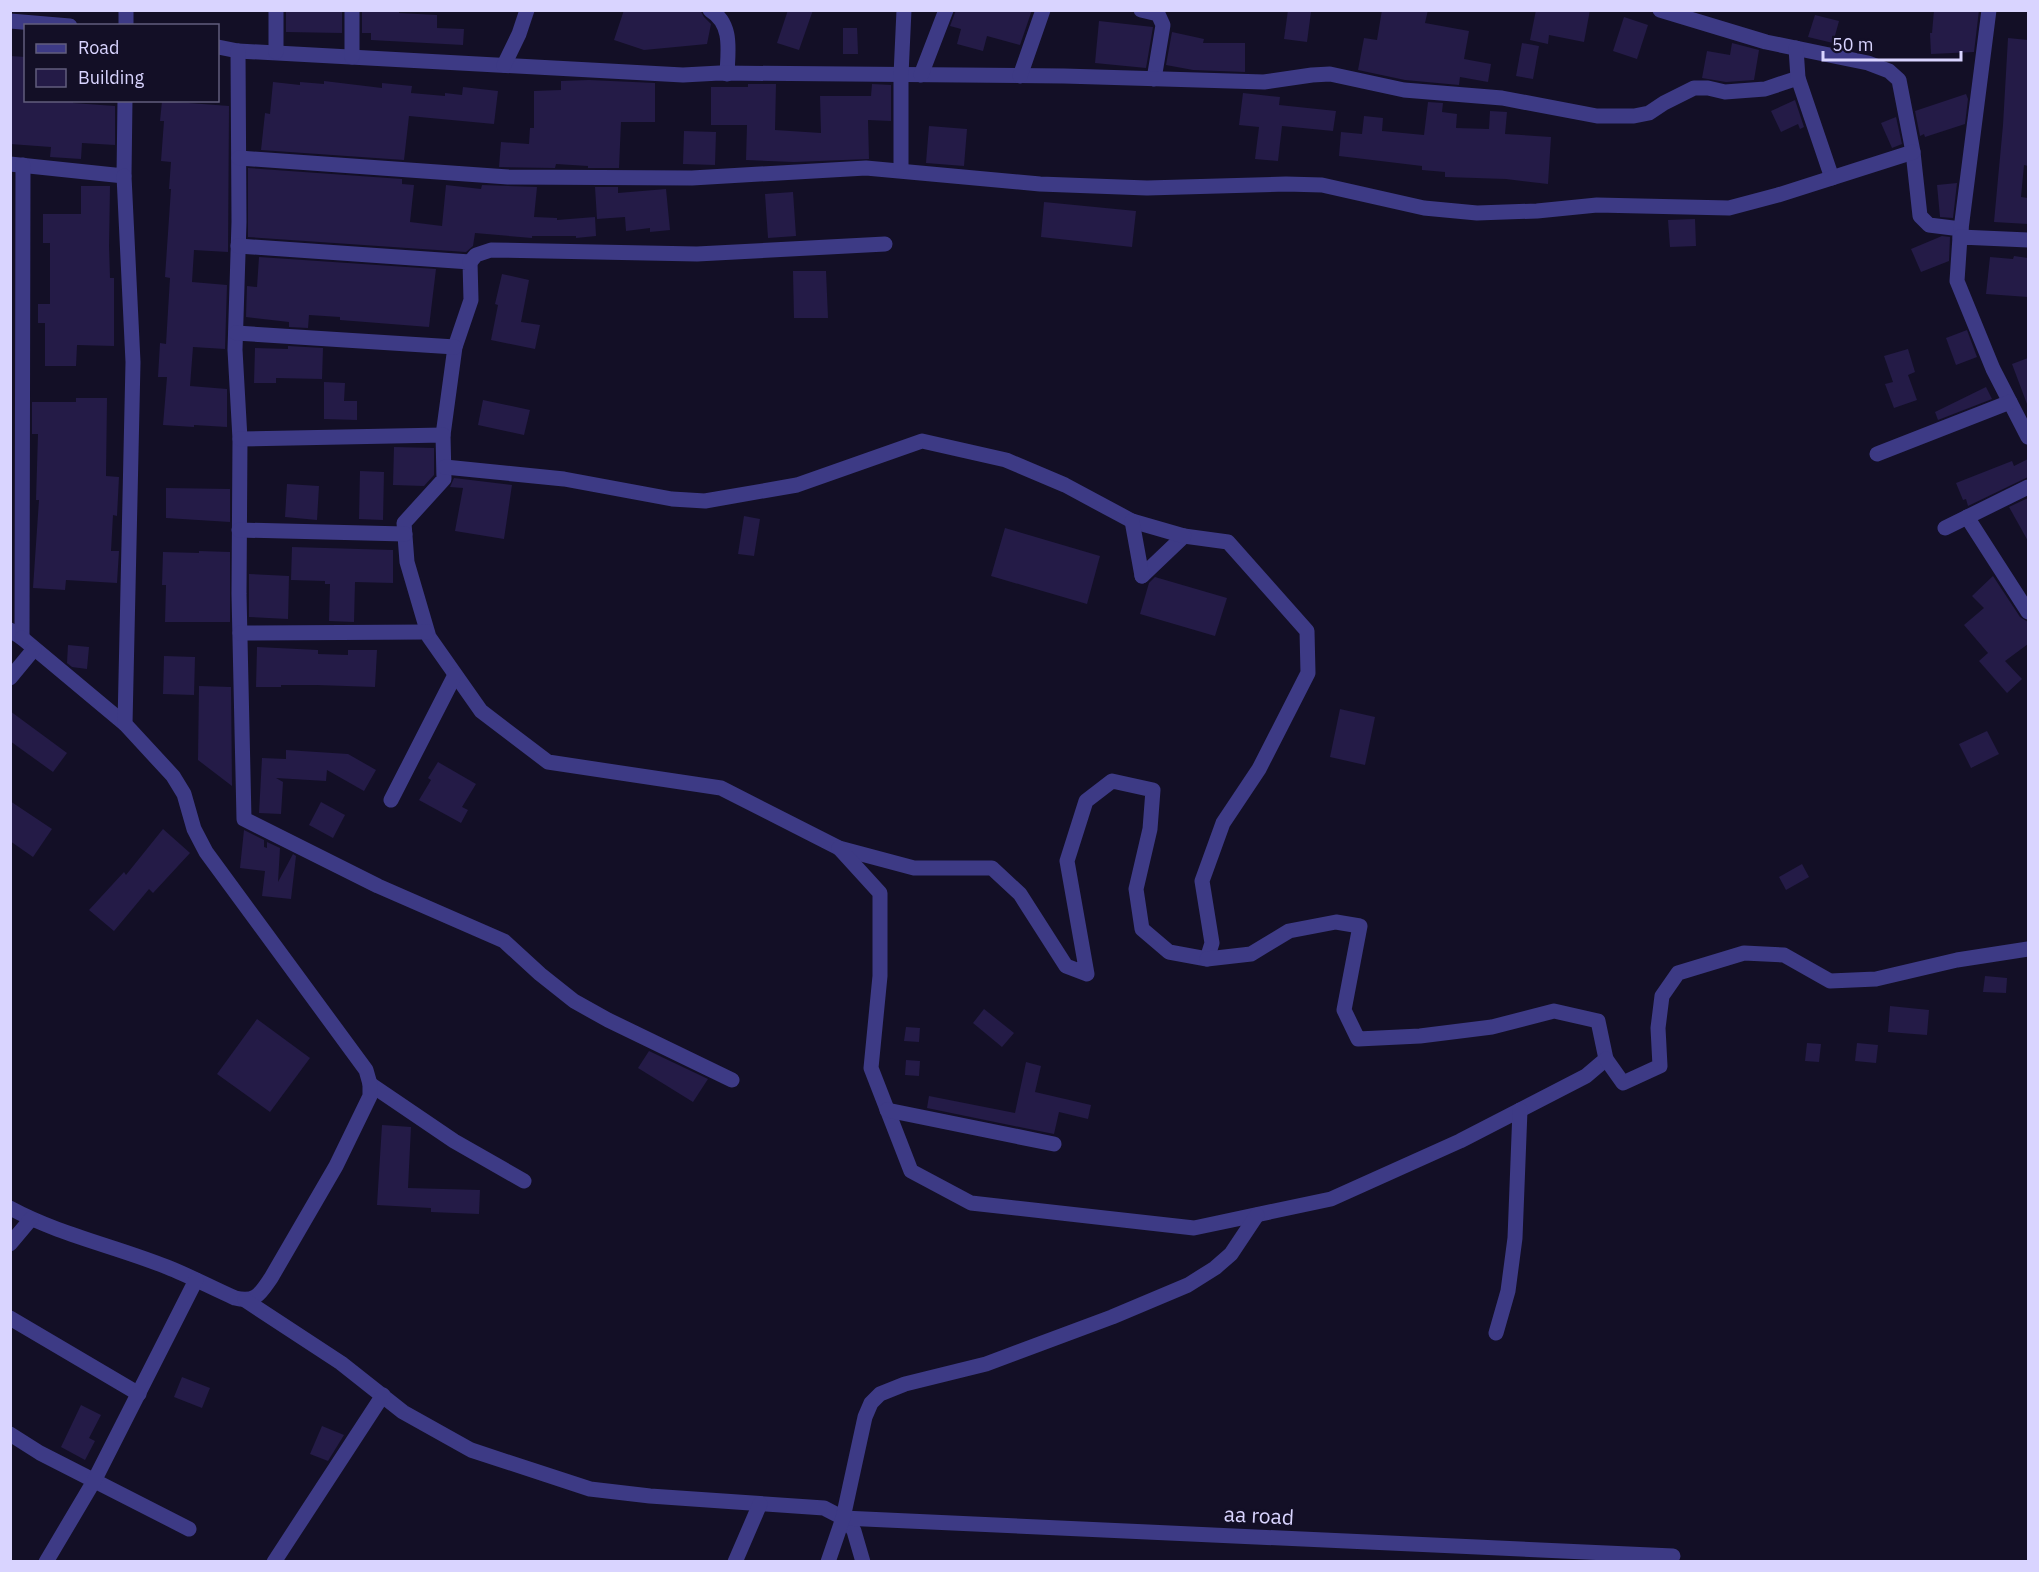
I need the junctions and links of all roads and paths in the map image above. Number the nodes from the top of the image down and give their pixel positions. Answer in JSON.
{"nodes":[{"id":1,"x":276,"y":10,"type":"edge"},
{"id":2,"x":352,"y":10,"type":"edge"},
{"id":3,"x":527,"y":10,"type":"edge"},
{"id":4,"x":904,"y":10,"type":"edge"},
{"id":5,"x":946,"y":10,"type":"edge"},
{"id":6,"x":1043,"y":10,"type":"edge"},
{"id":7,"x":1141,"y":10,"type":"edge"},
{"id":8,"x":1660,"y":10,"type":"edge"},
{"id":9,"x":1989,"y":10,"type":"edge"},
{"id":10,"x":715,"y":12,"type":"edge"},
{"id":11,"x":1676,"y":13,"type":"edge"},
{"id":12,"x":21,"y":18,"type":"edge"},
{"id":13,"x":58,"y":24,"type":"edge"},
{"id":14,"x":219,"y":47,"type":"edge"},
{"id":15,"x":1796,"y":48,"type":"junction"},
{"id":16,"x":238,"y":51,"type":"junction"},
{"id":17,"x":276,"y":52,"type":"junction"},
{"id":18,"x":352,"y":57,"type":"junction"},
{"id":19,"x":504,"y":65,"type":"junction"},
{"id":20,"x":728,"y":74,"type":"junction"},
{"id":21,"x":901,"y":75,"type":"junction"},
{"id":22,"x":921,"y":75,"type":"junction"},
{"id":23,"x":1020,"y":76,"type":"junction"},
{"id":24,"x":1798,"y":78,"type":"junction"},
{"id":25,"x":1154,"y":79,"type":"junction"},
{"id":26,"x":125,"y":102,"type":"edge"},
{"id":27,"x":1913,"y":152,"type":"junction"},
{"id":28,"x":239,"y":158,"type":"junction"},
{"id":29,"x":17,"y":164,"type":"edge"},
{"id":30,"x":901,"y":170,"type":"junction"},
{"id":31,"x":124,"y":176,"type":"junction"},
{"id":32,"x":1832,"y":177,"type":"junction"},
{"id":33,"x":1960,"y":233,"type":"junction"},
{"id":34,"x":2028,"y":240,"type":"edge"},
{"id":35,"x":885,"y":244,"type":"dead end"},
{"id":36,"x":238,"y":246,"type":"junction"},
{"id":37,"x":470,"y":262,"type":"junction"},
{"id":38,"x":17,"y":286,"type":"edge"},
{"id":39,"x":236,"y":333,"type":"junction"},
{"id":40,"x":455,"y":347,"type":"junction"},
{"id":41,"x":2010,"y":402,"type":"junction"},
{"id":42,"x":443,"y":435,"type":"junction"},
{"id":43,"x":2028,"y":437,"type":"edge"},
{"id":44,"x":240,"y":439,"type":"junction"},
{"id":45,"x":1877,"y":454,"type":"dead end"},
{"id":46,"x":444,"y":467,"type":"junction"},
{"id":47,"x":2028,"y":487,"type":"edge"},
{"id":48,"x":1967,"y":517,"type":"junction"},
{"id":49,"x":1132,"y":521,"type":"junction"},
{"id":50,"x":1946,"y":528,"type":"dead end"},
{"id":51,"x":239,"y":530,"type":"junction"},
{"id":52,"x":405,"y":534,"type":"junction"},
{"id":53,"x":1184,"y":536,"type":"junction"},
{"id":54,"x":2028,"y":612,"type":"edge"},
{"id":55,"x":428,"y":632,"type":"junction"},
{"id":56,"x":240,"y":633,"type":"junction"},
{"id":57,"x":16,"y":634,"type":"edge"},
{"id":58,"x":34,"y":649,"type":"junction"},
{"id":59,"x":455,"y":675,"type":"junction"},
{"id":60,"x":10,"y":678,"type":"edge"},
{"id":61,"x":125,"y":724,"type":"junction"},
{"id":62,"x":391,"y":800,"type":"dead end"},
{"id":63,"x":839,"y":848,"type":"junction"},
{"id":64,"x":2028,"y":949,"type":"edge"},
{"id":65,"x":1207,"y":959,"type":"junction"},
{"id":66,"x":1606,"y":1059,"type":"junction"},
{"id":67,"x":732,"y":1080,"type":"dead end"},
{"id":68,"x":370,"y":1084,"type":"junction"},
{"id":69,"x":887,"y":1110,"type":"junction"},
{"id":70,"x":1520,"y":1110,"type":"junction"},
{"id":71,"x":1054,"y":1144,"type":"dead end"},
{"id":72,"x":524,"y":1181,"type":"dead end"},
{"id":73,"x":10,"y":1208,"type":"edge"},
{"id":74,"x":1257,"y":1215,"type":"junction"},
{"id":75,"x":32,"y":1219,"type":"junction"},
{"id":76,"x":10,"y":1244,"type":"edge"},
{"id":77,"x":196,"y":1280,"type":"junction"},
{"id":78,"x":245,"y":1300,"type":"junction"},
{"id":79,"x":10,"y":1318,"type":"edge"},
{"id":80,"x":1496,"y":1333,"type":"dead end"},
{"id":81,"x":139,"y":1394,"type":"junction"},
{"id":82,"x":383,"y":1395,"type":"junction"},
{"id":83,"x":10,"y":1434,"type":"edge"},
{"id":84,"x":94,"y":1481,"type":"junction"},
{"id":85,"x":760,"y":1504,"type":"junction"},
{"id":86,"x":843,"y":1518,"type":"junction"},
{"id":87,"x":189,"y":1529,"type":"dead end"},
{"id":88,"x":1673,"y":1556,"type":"dead end"},
{"id":89,"x":46,"y":1562,"type":"edge"},
{"id":90,"x":274,"y":1562,"type":"edge"},
{"id":91,"x":735,"y":1562,"type":"edge"},
{"id":92,"x":828,"y":1562,"type":"edge"},
{"id":93,"x":863,"y":1562,"type":"edge"}],
"edges":[{"from":1,"to":17,"type":"street"},
{"from":2,"to":18,"type":"street"},
{"from":3,"to":19,"type":"street"},
{"from":4,"to":21,"type":"street"},
{"from":5,"to":22,"type":"street"},
{"from":6,"to":23,"type":"street"},
{"from":7,"to":25,"type":"street"},
{"from":8,"to":11,"type":"street"},
{"from":9,"to":33,"type":"street"},
{"from":10,"to":20,"type":"street"},
{"from":11,"to":15,"type":"street"},
{"from":12,"to":13,"type":"street"},
{"from":14,"to":16,"type":"street"},
{"from":15,"to":24,"type":"street"},
{"from":15,"to":27,"type":"street"},
{"from":16,"to":17,"type":"street"},
{"from":16,"to":28,"type":"street"},
{"from":17,"to":18,"type":"street"},
{"from":18,"to":19,"type":"street"},
{"from":19,"to":20,"type":"street"},
{"from":20,"to":21,"type":"street"},
{"from":21,"to":22,"type":"street"},
{"from":21,"to":30,"type":"street"},
{"from":22,"to":23,"type":"street"},
{"from":23,"to":25,"type":"street"},
{"from":24,"to":25,"type":"street"},
{"from":24,"to":32,"type":"street"},
{"from":26,"to":31,"type":"street"},
{"from":27,"to":32,"type":"street"},
{"from":27,"to":33,"type":"street"},
{"from":28,"to":30,"type":"street"},
{"from":28,"to":36,"type":"street"},
{"from":29,"to":31,"type":"street"},
{"from":29,"to":38,"type":"street"},
{"from":30,"to":32,"type":"street"},
{"from":31,"to":61,"type":"street"},
{"from":33,"to":34,"type":"street"},
{"from":33,"to":41,"type":"street"},
{"from":35,"to":37,"type":"street"},
{"from":36,"to":37,"type":"street"},
{"from":36,"to":39,"type":"street"},
{"from":37,"to":40,"type":"street"},
{"from":38,"to":57,"type":"street"},
{"from":39,"to":40,"type":"street"},
{"from":39,"to":44,"type":"street"},
{"from":40,"to":42,"type":"street"},
{"from":41,"to":43,"type":"street"},
{"from":41,"to":45,"type":"street"},
{"from":42,"to":44,"type":"street"},
{"from":42,"to":46,"type":"street"},
{"from":44,"to":51,"type":"street"},
{"from":46,"to":49,"type":"street"},
{"from":46,"to":52,"type":"street"},
{"from":47,"to":48,"type":"street"},
{"from":48,"to":50,"type":"street"},
{"from":48,"to":54,"type":"street"},
{"from":49,"to":53,"type":"street"},
{"from":49,"to":53,"type":"street"},
{"from":51,"to":52,"type":"street"},
{"from":51,"to":56,"type":"street"},
{"from":52,"to":55,"type":"street"},
{"from":53,"to":65,"type":"street"},
{"from":55,"to":56,"type":"street"},
{"from":55,"to":59,"type":"street"},
{"from":56,"to":67,"type":"street"},
{"from":57,"to":58,"type":"street"},
{"from":58,"to":60,"type":"street"},
{"from":58,"to":61,"type":"street"},
{"from":59,"to":62,"type":"street"},
{"from":59,"to":63,"type":"street"},
{"from":61,"to":68,"type":"street"},
{"from":63,"to":65,"type":"street"},
{"from":63,"to":69,"type":"street"},
{"from":64,"to":66,"type":"street"},
{"from":65,"to":66,"type":"street"},
{"from":66,"to":70,"type":"street"},
{"from":68,"to":72,"type":"street"},
{"from":68,"to":78,"type":"street"},
{"from":69,"to":71,"type":"street"},
{"from":69,"to":74,"type":"street"},
{"from":70,"to":74,"type":"street"},
{"from":70,"to":80,"type":"street"},
{"from":73,"to":75,"type":"street","name":"aa road"},
{"from":74,"to":86,"type":"street"},
{"from":75,"to":76,"type":"street"},
{"from":75,"to":77,"type":"street","name":"aa road"},
{"from":77,"to":78,"type":"street","name":"aa road"},
{"from":77,"to":81,"type":"street"},
{"from":78,"to":82,"type":"street","name":"aa road"},
{"from":79,"to":81,"type":"street"},
{"from":81,"to":84,"type":"street"},
{"from":82,"to":85,"type":"street","name":"aa road"},
{"from":82,"to":90,"type":"street"},
{"from":83,"to":84,"type":"street"},
{"from":84,"to":87,"type":"street"},
{"from":84,"to":89,"type":"street"},
{"from":85,"to":86,"type":"street","name":"aa road"},
{"from":85,"to":91,"type":"street"},
{"from":86,"to":88,"type":"street","name":"aa road"},
{"from":86,"to":92,"type":"street"},
{"from":86,"to":93,"type":"street"}]}
